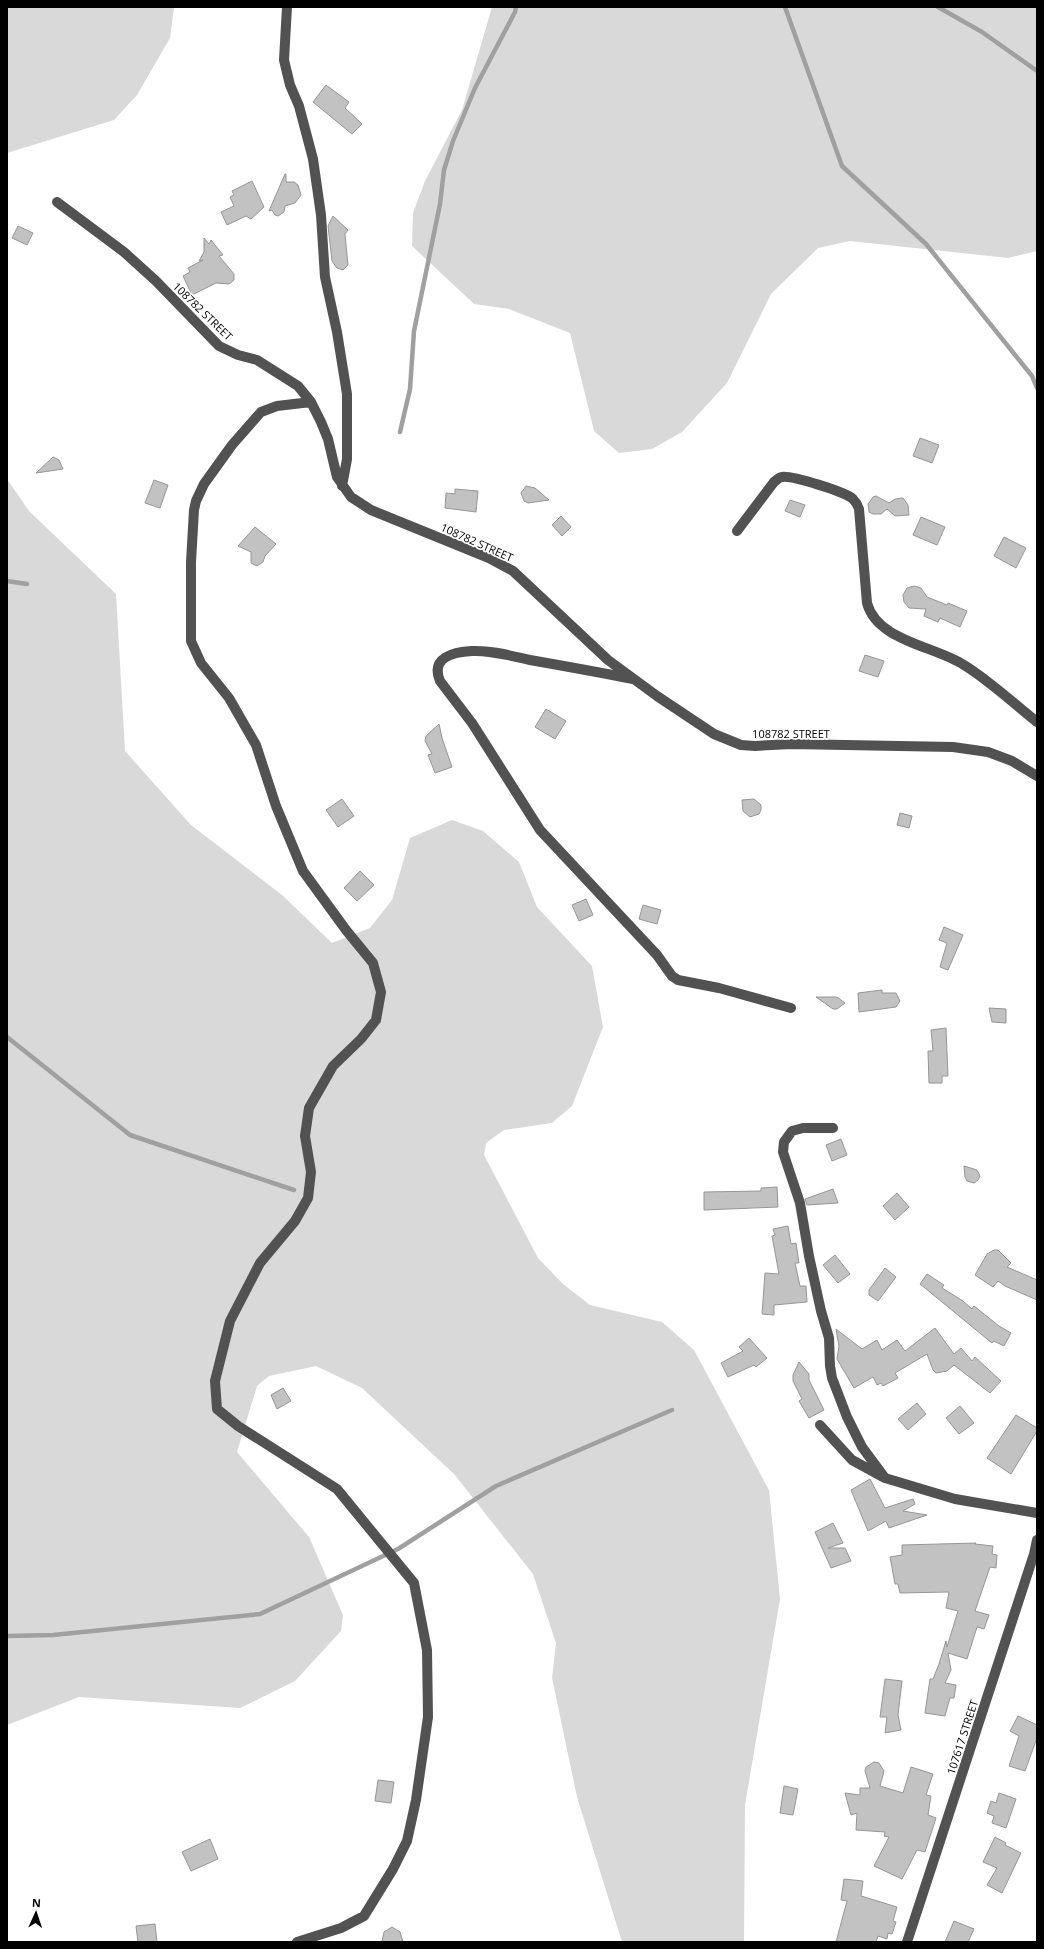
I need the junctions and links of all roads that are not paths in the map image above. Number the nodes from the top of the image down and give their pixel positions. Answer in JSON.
{"nodes":[{"id":1,"x":287,"y":7,"type":"edge"},
{"id":2,"x":57,"y":202,"type":"dead end"},
{"id":3,"x":311,"y":402,"type":"junction"},
{"id":4,"x":342,"y":486,"type":"junction"},
{"id":5,"x":737,"y":531,"type":"dead end"},
{"id":6,"x":634,"y":679,"type":"junction"},
{"id":7,"x":1037,"y":722,"type":"edge"},
{"id":8,"x":1037,"y":776,"type":"edge"},
{"id":9,"x":790,"y":1008,"type":"dead end"},
{"id":10,"x":833,"y":1128,"type":"dead end"},
{"id":11,"x":820,"y":1425,"type":"dead end"},
{"id":12,"x":885,"y":1478,"type":"junction"},
{"id":13,"x":1037,"y":1513,"type":"edge"},
{"id":14,"x":1037,"y":1540,"type":"edge"},
{"id":15,"x":297,"y":1942,"type":"edge"},
{"id":16,"x":907,"y":1942,"type":"edge"}],
"edges":[{"from":1,"to":4,"type":"street"},
{"from":2,"to":3,"type":"street","name":"108782 STREET"},
{"from":3,"to":4,"type":"street","name":"108782 STREET"},
{"from":3,"to":15,"type":"street"},
{"from":4,"to":6,"type":"street","name":"108782 STREET"},
{"from":5,"to":7,"type":"street"},
{"from":6,"to":8,"type":"street","name":"108782 STREET"},
{"from":6,"to":9,"type":"street"},
{"from":10,"to":12,"type":"street"},
{"from":11,"to":12,"type":"street"},
{"from":12,"to":13,"type":"street"},
{"from":14,"to":16,"type":"street","name":"107617 STREET"}]}
